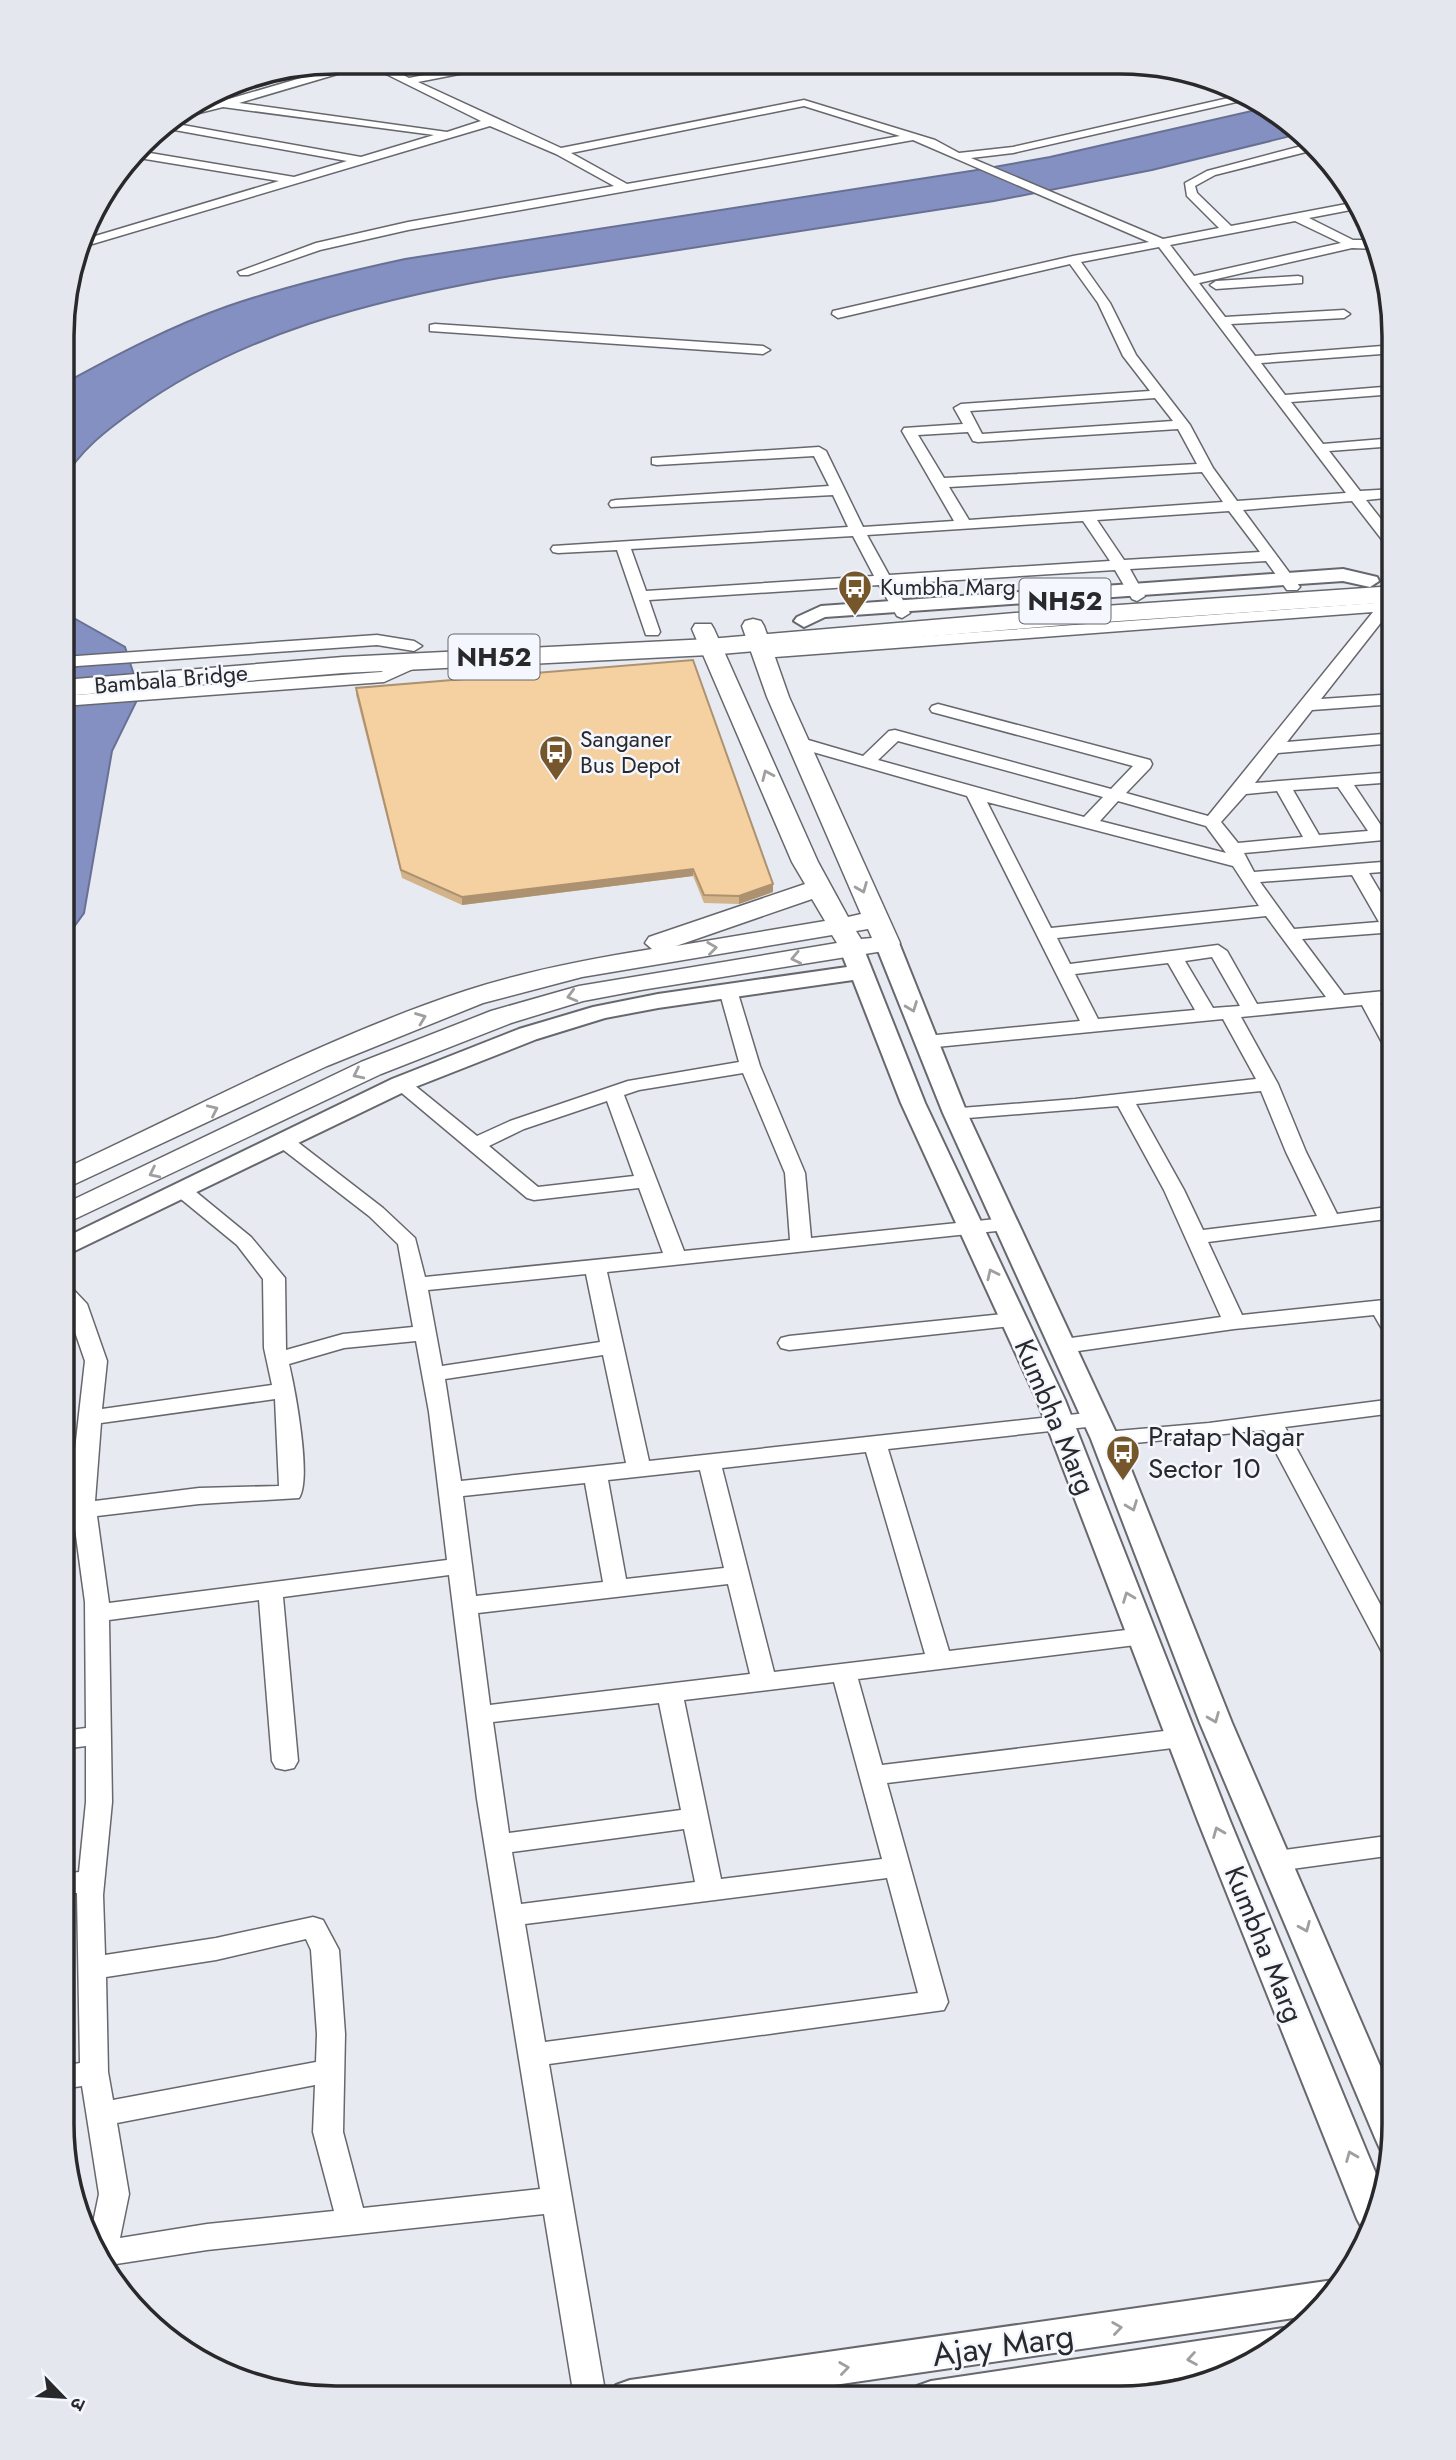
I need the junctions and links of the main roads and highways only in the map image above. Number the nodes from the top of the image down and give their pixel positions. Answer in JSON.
{"nodes":[{"id":1,"x":1382,"y":594,"type":"edge"},
{"id":2,"x":1382,"y":594,"type":"edge"},
{"id":3,"x":706,"y":638,"type":"junction"},
{"id":4,"x":758,"y":640,"type":"junction"},
{"id":5,"x":416,"y":654,"type":"junction"},
{"id":6,"x":277,"y":663,"type":"junction"},
{"id":7,"x":74,"y":672,"type":"edge"},
{"id":8,"x":74,"y":687,"type":"edge"},
{"id":9,"x":819,"y":888,"type":"junction"},
{"id":10,"x":850,"y":948,"type":"junction"},
{"id":11,"x":624,"y":960,"type":"junction"},
{"id":12,"x":74,"y":1175,"type":"edge"},
{"id":13,"x":74,"y":1210,"type":"edge"}],
"edges":[{"from":1,"to":4,"type":"highway","number":"NH52"},
{"from":2,"to":4,"type":"highway","number":"NH52"},
{"from":3,"to":4,"type":"highway","number":"NH52"},
{"from":3,"to":5,"type":"highway","number":"NH52"},
{"from":3,"to":5,"type":"highway","number":"NH52"},
{"from":9,"to":3,"type":"main road","name":"Kumbha Marg","one_way":true},
{"from":4,"to":10,"type":"main road","name":"Kumbha Marg","one_way":true},
{"from":5,"to":6,"type":"highway","number":"NH52"},
{"from":6,"to":7,"type":"highway","name":"Bambala Bridge","number":"NH52"},
{"from":6,"to":8,"type":"highway","name":"Bambala Bridge","number":"NH52"},
{"from":9,"to":10,"type":"main road","name":"Kumbha Marg"},
{"from":9,"to":11,"type":"main road"},
{"from":11,"to":10,"type":"main road","one_way":true},
{"from":10,"to":13,"type":"main road","one_way":true},
{"from":12,"to":11,"type":"main road","one_way":true}]}
